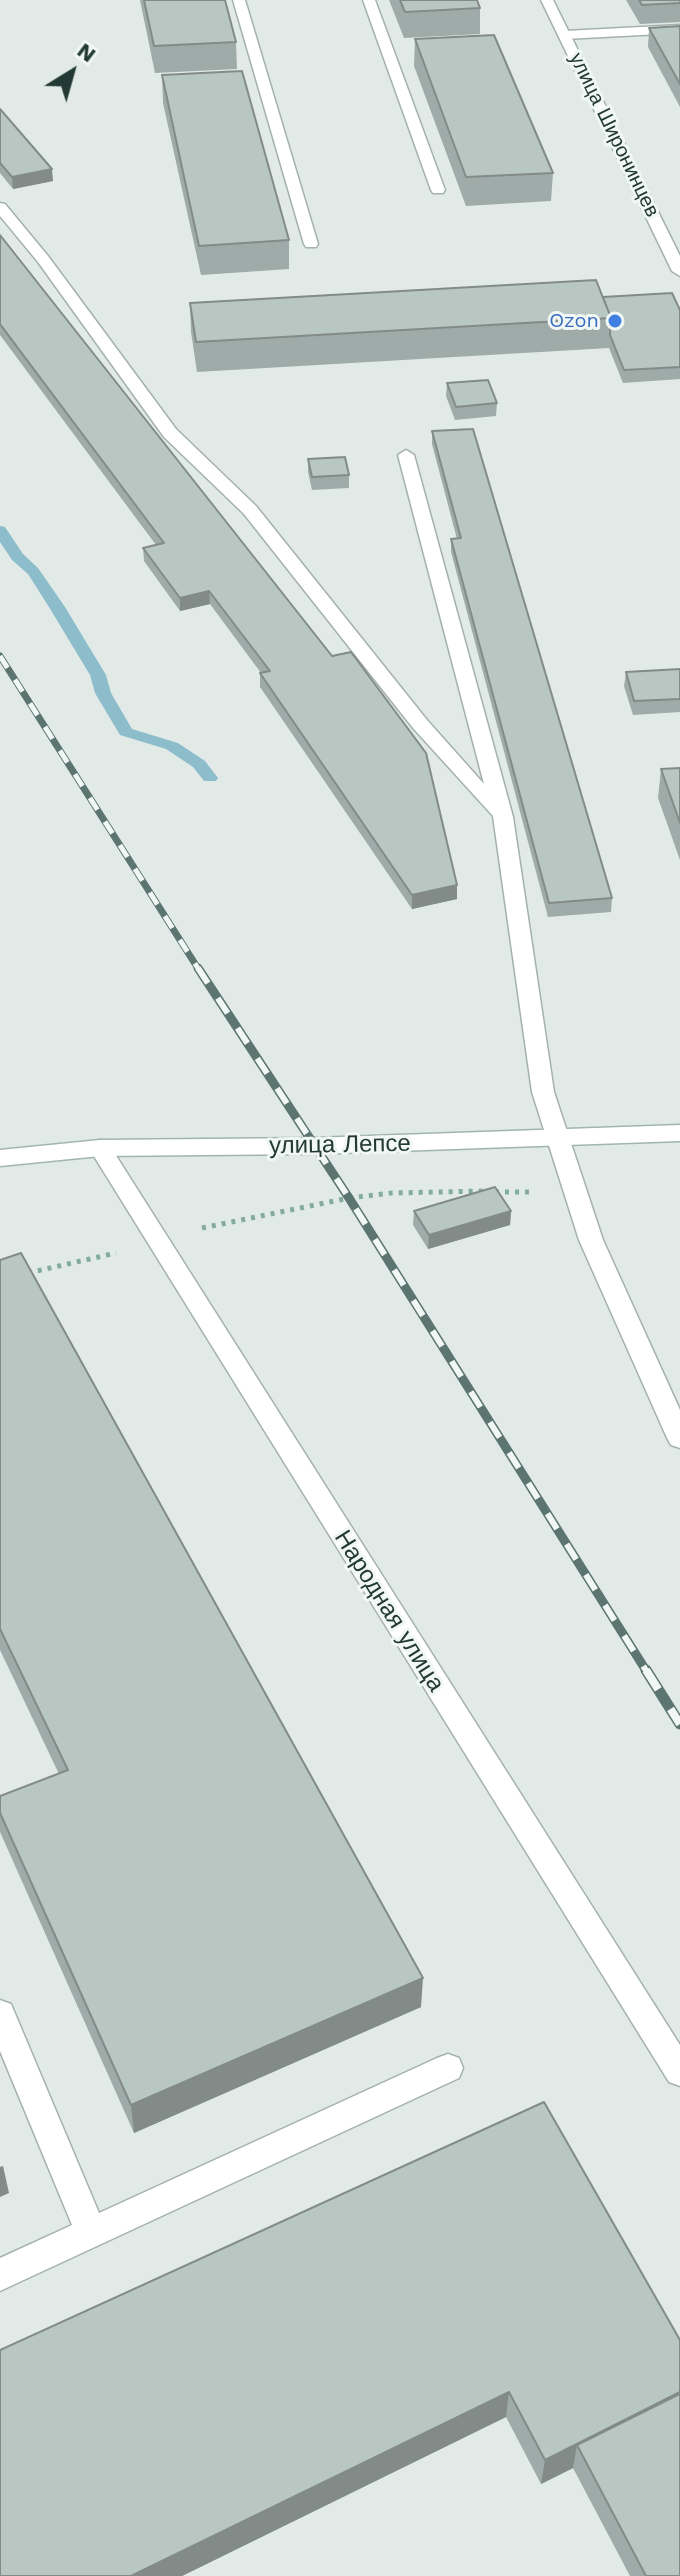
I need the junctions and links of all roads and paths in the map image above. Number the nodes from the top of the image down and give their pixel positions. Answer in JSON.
{"nodes":[{"id":1,"x":239,"y":0,"type":"edge"},
{"id":2,"x":369,"y":0,"type":"edge"},
{"id":3,"x":547,"y":0,"type":"edge"},
{"id":4,"x":680,"y":29,"type":"edge"},
{"id":5,"x":565,"y":35,"type":"junction"},
{"id":6,"x":438,"y":190,"type":"dead end"},
{"id":7,"x":0,"y":207,"type":"edge"},
{"id":8,"x":311,"y":244,"type":"dead end"},
{"id":9,"x":680,"y":271,"type":"edge"},
{"id":10,"x":406,"y":455,"type":"dead end"},
{"id":11,"x":503,"y":817,"type":"junction"},
{"id":12,"x":680,"y":1133,"type":"edge"},
{"id":13,"x":560,"y":1138,"type":"junction"},
{"id":14,"x":100,"y":1148,"type":"junction"},
{"id":15,"x":0,"y":1158,"type":"edge"},
{"id":16,"x":574,"y":1194,"type":"junction"},
{"id":17,"x":157,"y":1243,"type":"junction"},
{"id":18,"x":15,"y":1277,"type":"edge"},
{"id":19,"x":680,"y":1438,"type":"edge"},
{"id":20,"x":0,"y":2014,"type":"edge"},
{"id":21,"x":448,"y":2068,"type":"dead end"},
{"id":22,"x":680,"y":2072,"type":"edge"},
{"id":23,"x":91,"y":2232,"type":"junction"},
{"id":24,"x":0,"y":2275,"type":"edge"}],
"edges":[{"from":1,"to":8,"type":"street"},
{"from":2,"to":6,"type":"street"},
{"from":3,"to":5,"type":"street","name":"улица Широнинцев"},
{"from":4,"to":5,"type":"street"},
{"from":5,"to":9,"type":"street","name":"улица Широнинцев"},
{"from":7,"to":11,"type":"street"},
{"from":10,"to":11,"type":"street"},
{"from":11,"to":13,"type":"street"},
{"from":12,"to":13,"type":"street","name":"улица Лепсе"},
{"from":13,"to":14,"type":"street","name":"улица Лепсе"},
{"from":13,"to":16,"type":"street"},
{"from":14,"to":15,"type":"street","name":"улица Лепсе"},
{"from":14,"to":17,"type":"street","name":"Народная улица"},
{"from":16,"to":17,"type":"path"},
{"from":16,"to":19,"type":"street"},
{"from":17,"to":18,"type":"path"},
{"from":17,"to":22,"type":"street","name":"Народная улица"},
{"from":20,"to":23,"type":"street"},
{"from":21,"to":23,"type":"street"},
{"from":23,"to":24,"type":"street"}]}
